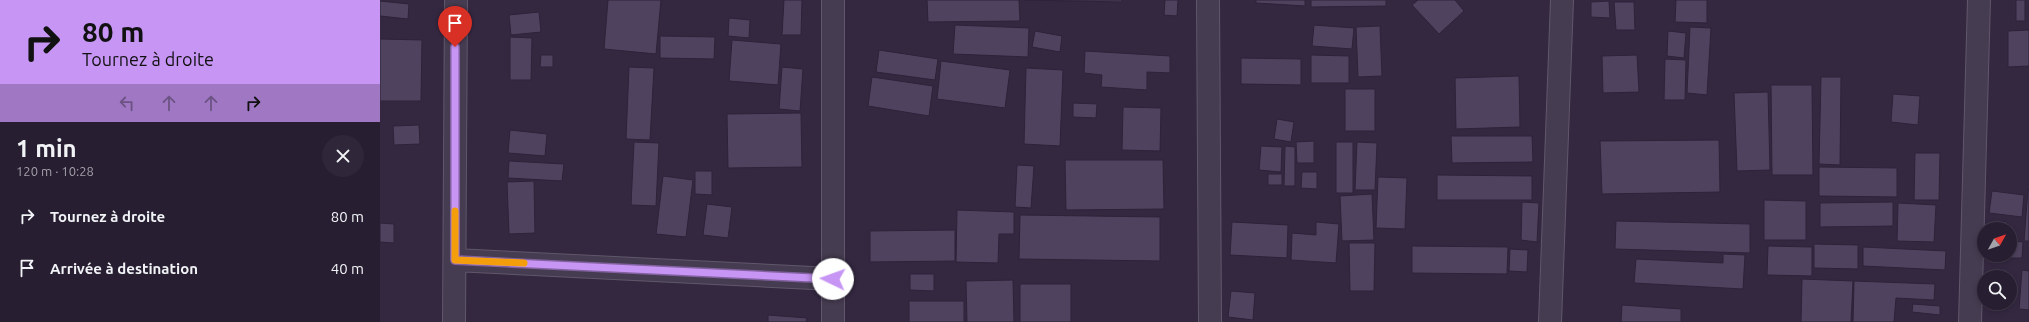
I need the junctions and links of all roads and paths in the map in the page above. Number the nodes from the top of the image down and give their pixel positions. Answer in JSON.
{"nodes":[{"id":1,"x":456,"y":0,"type":"edge"},
{"id":2,"x":833,"y":0,"type":"edge"},
{"id":3,"x":1208,"y":0,"type":"edge"},
{"id":4,"x":1562,"y":0,"type":"edge"},
{"id":5,"x":1980,"y":0,"type":"edge"},
{"id":6,"x":455,"y":260,"type":"junction"},
{"id":7,"x":833,"y":279,"type":"junction"},
{"id":8,"x":454,"y":322,"type":"edge"},
{"id":9,"x":832,"y":322,"type":"edge"},
{"id":10,"x":1210,"y":322,"type":"edge"},
{"id":11,"x":1550,"y":322,"type":"edge"},
{"id":12,"x":1970,"y":322,"type":"edge"}],
"edges":[{"from":1,"to":6,"type":"street"},
{"from":2,"to":7,"type":"street"},
{"from":3,"to":10,"type":"street"},
{"from":4,"to":11,"type":"street"},
{"from":5,"to":12,"type":"street"},
{"from":6,"to":7,"type":"street"},
{"from":6,"to":8,"type":"street"},
{"from":7,"to":9,"type":"street"}]}
